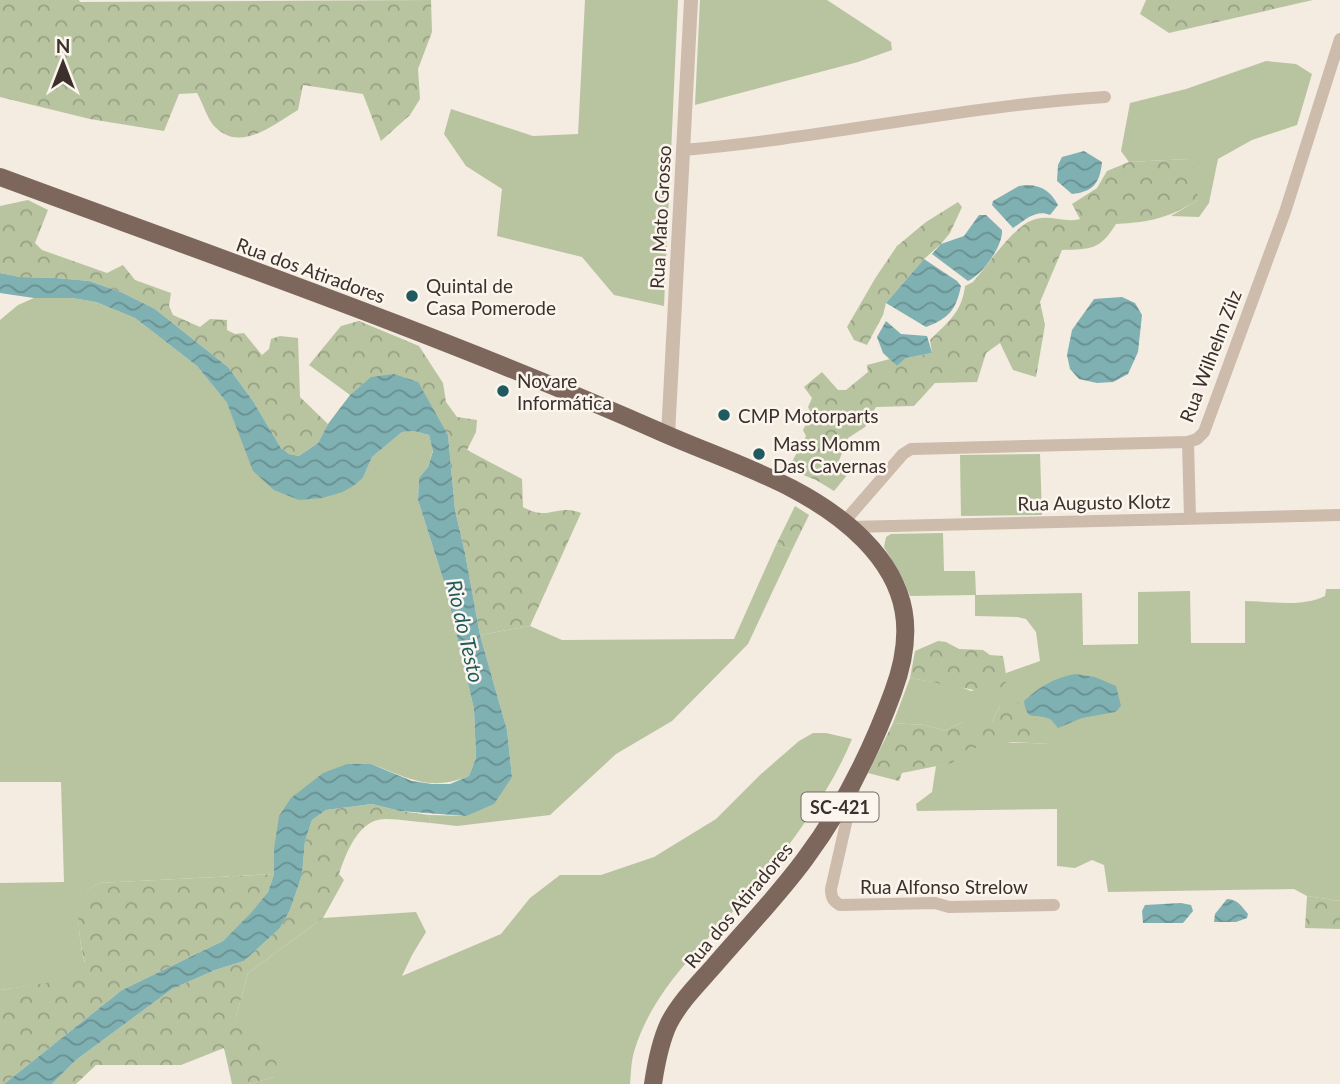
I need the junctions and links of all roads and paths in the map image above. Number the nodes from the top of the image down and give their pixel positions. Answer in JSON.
{"nodes":[{"id":1,"x":691,"y":0,"type":"edge"},
{"id":2,"x":1340,"y":39,"type":"edge"},
{"id":3,"x":1105,"y":97,"type":"dead end"},
{"id":4,"x":683,"y":150,"type":"junction"},
{"id":5,"x":0,"y":177,"type":"edge"},
{"id":6,"x":668,"y":435,"type":"junction"},
{"id":7,"x":1188,"y":442,"type":"junction"},
{"id":8,"x":1340,"y":515,"type":"edge"},
{"id":9,"x":1190,"y":518,"type":"junction"},
{"id":10,"x":847,"y":524,"type":"junction"},
{"id":11,"x":855,"y":781,"type":"junction"},
{"id":12,"x":1054,"y":905,"type":"dead end"},
{"id":13,"x":653,"y":1084,"type":"edge"}],
"edges":[{"from":1,"to":4,"type":"street","name":"Rua Mato Grosso"},
{"from":2,"to":7,"type":"street","name":"Rua Wilhelm Zilz"},
{"from":3,"to":4,"type":"street"},
{"from":4,"to":6,"type":"street","name":"Rua Mato Grosso"},
{"from":5,"to":6,"type":"main road","name":"Rua dos Atiradores","number":"SC-421"},
{"from":6,"to":10,"type":"main road","name":"Rua dos Atiradores","number":"SC-421"},
{"from":7,"to":9,"type":"street"},
{"from":7,"to":10,"type":"street","name":"Rua Wilhelm Zilz"},
{"from":8,"to":9,"type":"street","name":"Rua Augusto Klotz"},
{"from":9,"to":10,"type":"street","name":"Rua Augusto Klotz"},
{"from":10,"to":11,"type":"main road","name":"Rua dos Atiradores","number":"SC-421"},
{"from":11,"to":12,"type":"street","name":"Rua Alfonso Strelow"},
{"from":11,"to":13,"type":"main road","name":"Rua dos Atiradores","number":"SC-421"}]}
